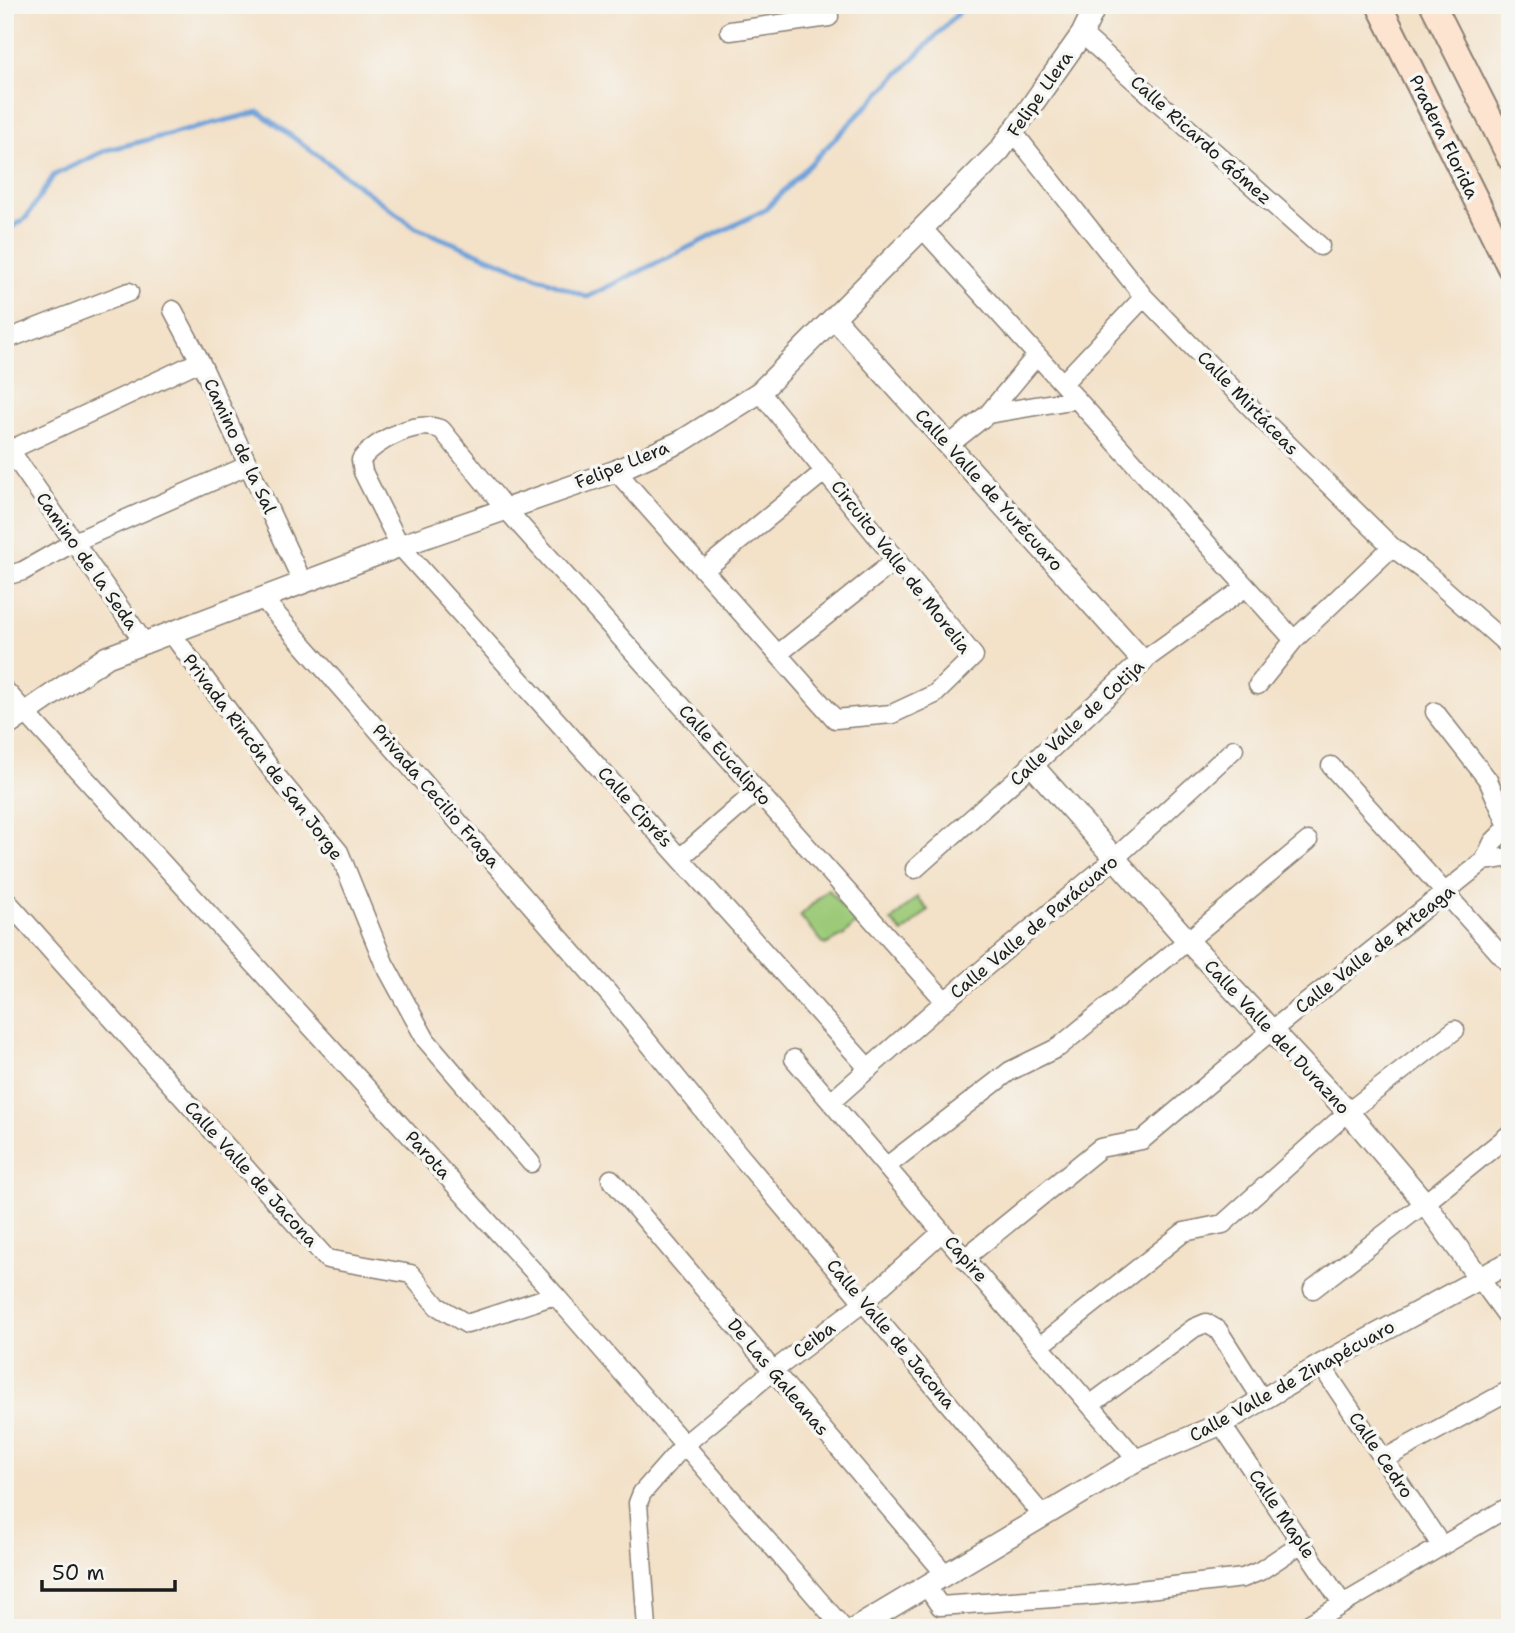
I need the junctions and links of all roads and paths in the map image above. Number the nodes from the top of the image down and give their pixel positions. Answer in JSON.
{"nodes":[{"id":1,"x":1097,"y":5,"type":"edge"},
{"id":2,"x":1379,"y":5,"type":"edge"},
{"id":3,"x":1433,"y":5,"type":"edge"},
{"id":4,"x":828,"y":11,"type":"edge"},
{"id":5,"x":730,"y":31,"type":"dead end"},
{"id":6,"x":1082,"y":34,"type":"junction"},
{"id":7,"x":1013,"y":132,"type":"junction"},
{"id":8,"x":1510,"y":158,"type":"edge"},
{"id":9,"x":923,"y":229,"type":"junction"},
{"id":10,"x":1320,"y":246,"type":"dead end"},
{"id":11,"x":1510,"y":268,"type":"edge"},
{"id":12,"x":129,"y":292,"type":"dead end"},
{"id":13,"x":1144,"y":297,"type":"junction"},
{"id":14,"x":173,"y":310,"type":"dead end"},
{"id":15,"x":835,"y":319,"type":"junction"},
{"id":16,"x":5,"y":341,"type":"edge"},
{"id":17,"x":1037,"y":355,"type":"junction"},
{"id":18,"x":200,"y":361,"type":"junction"},
{"id":19,"x":1063,"y":383,"type":"junction"},
{"id":20,"x":760,"y":393,"type":"junction"},
{"id":21,"x":1077,"y":399,"type":"junction"},
{"id":22,"x":988,"y":414,"type":"junction"},
{"id":23,"x":949,"y":445,"type":"junction"},
{"id":24,"x":8,"y":446,"type":"edge"},
{"id":25,"x":249,"y":466,"type":"junction"},
{"id":26,"x":616,"y":471,"type":"junction"},
{"id":27,"x":825,"y":471,"type":"junction"},
{"id":28,"x":505,"y":508,"type":"junction"},
{"id":29,"x":74,"y":542,"type":"junction"},
{"id":30,"x":400,"y":546,"type":"junction"},
{"id":31,"x":1392,"y":547,"type":"junction"},
{"id":32,"x":897,"y":559,"type":"junction"},
{"id":33,"x":704,"y":570,"type":"junction"},
{"id":34,"x":5,"y":576,"type":"edge"},
{"id":35,"x":303,"y":583,"type":"junction"},
{"id":36,"x":1246,"y":587,"type":"junction"},
{"id":37,"x":263,"y":599,"type":"junction"},
{"id":38,"x":172,"y":634,"type":"junction"},
{"id":39,"x":1294,"y":640,"type":"junction"},
{"id":40,"x":145,"y":644,"type":"junction"},
{"id":41,"x":1510,"y":648,"type":"edge"},
{"id":42,"x":778,"y":654,"type":"junction"},
{"id":43,"x":1143,"y":661,"type":"junction"},
{"id":44,"x":1258,"y":685,"type":"dead end"},
{"id":45,"x":5,"y":690,"type":"edge"},
{"id":46,"x":25,"y":712,"type":"junction"},
{"id":47,"x":1435,"y":712,"type":"dead end"},
{"id":48,"x":5,"y":727,"type":"edge"},
{"id":49,"x":1234,"y":748,"type":"dead end"},
{"id":50,"x":1032,"y":765,"type":"junction"},
{"id":51,"x":1331,"y":766,"type":"dead end"},
{"id":52,"x":757,"y":791,"type":"junction"},
{"id":53,"x":1509,"y":825,"type":"edge"},
{"id":54,"x":1308,"y":841,"type":"dead end"},
{"id":55,"x":680,"y":858,"type":"junction"},
{"id":56,"x":1510,"y":858,"type":"edge"},
{"id":57,"x":1115,"y":859,"type":"junction"},
{"id":58,"x":1485,"y":861,"type":"junction"},
{"id":59,"x":915,"y":869,"type":"dead end"},
{"id":60,"x":1446,"y":892,"type":"junction"},
{"id":61,"x":5,"y":900,"type":"edge"},
{"id":62,"x":1188,"y":942,"type":"junction"},
{"id":63,"x":1510,"y":965,"type":"edge"},
{"id":64,"x":945,"y":1001,"type":"junction"},
{"id":65,"x":1455,"y":1030,"type":"dead end"},
{"id":66,"x":1271,"y":1031,"type":"junction"},
{"id":67,"x":794,"y":1059,"type":"dead end"},
{"id":68,"x":869,"y":1069,"type":"junction"},
{"id":69,"x":831,"y":1102,"type":"junction"},
{"id":70,"x":1348,"y":1112,"type":"junction"},
{"id":71,"x":1510,"y":1134,"type":"edge"},
{"id":72,"x":737,"y":1152,"type":"joint"},
{"id":73,"x":531,"y":1163,"type":"dead end"},
{"id":74,"x":887,"y":1166,"type":"junction"},
{"id":75,"x":611,"y":1179,"type":"dead end"},
{"id":76,"x":1425,"y":1203,"type":"junction"},
{"id":77,"x":942,"y":1232,"type":"junction"},
{"id":78,"x":965,"y":1258,"type":"junction"},
{"id":79,"x":1510,"y":1262,"type":"edge"},
{"id":80,"x":1480,"y":1279,"type":"junction"},
{"id":81,"x":1313,"y":1289,"type":"dead end"},
{"id":82,"x":555,"y":1296,"type":"junction"},
{"id":83,"x":864,"y":1301,"type":"junction"},
{"id":84,"x":1510,"y":1320,"type":"edge"},
{"id":85,"x":1040,"y":1346,"type":"junction"},
{"id":86,"x":1321,"y":1365,"type":"junction"},
{"id":87,"x":773,"y":1371,"type":"junction"},
{"id":88,"x":1510,"y":1390,"type":"edge"},
{"id":89,"x":1262,"y":1399,"type":"junction"},
{"id":90,"x":1090,"y":1405,"type":"junction"},
{"id":91,"x":1221,"y":1424,"type":"junction"},
{"id":92,"x":684,"y":1445,"type":"junction"},
{"id":93,"x":1384,"y":1459,"type":"junction"},
{"id":94,"x":1137,"y":1460,"type":"junction"},
{"id":95,"x":1510,"y":1506,"type":"edge"},
{"id":96,"x":1044,"y":1517,"type":"junction"},
{"id":97,"x":1302,"y":1544,"type":"junction"},
{"id":98,"x":1441,"y":1545,"type":"junction"},
{"id":99,"x":946,"y":1575,"type":"junction"},
{"id":100,"x":927,"y":1587,"type":"junction"},
{"id":101,"x":1342,"y":1603,"type":"junction"},
{"id":102,"x":647,"y":1628,"type":"edge"},
{"id":103,"x":843,"y":1628,"type":"edge"},
{"id":104,"x":856,"y":1628,"type":"edge"},
{"id":105,"x":1302,"y":1628,"type":"edge"}],
"edges":[{"from":1,"to":6,"type":"street","name":"Felipe Llera"},
{"from":2,"to":11,"type":"main road","name":"Pradera Florida"},
{"from":3,"to":8,"type":"main road"},
{"from":4,"to":5,"type":"street"},
{"from":6,"to":7,"type":"street","name":"Felipe Llera"},
{"from":6,"to":10,"type":"street","name":"Calle Ricardo Gómez"},
{"from":7,"to":9,"type":"street","name":"Felipe Llera"},
{"from":7,"to":13,"type":"street","name":"Calle Mirtáceas"},
{"from":9,"to":15,"type":"street","name":"Felipe Llera"},
{"from":9,"to":17,"type":"street"},
{"from":12,"to":16,"type":"street"},
{"from":13,"to":19,"type":"street"},
{"from":13,"to":31,"type":"street","name":"Calle Mirtáceas"},
{"from":14,"to":18,"type":"street","name":"Camino de la Sal"},
{"from":15,"to":20,"type":"street","name":"Felipe Llera"},
{"from":15,"to":23,"type":"street","name":"Calle Valle de Yurécuaro"},
{"from":17,"to":19,"type":"street"},
{"from":17,"to":22,"type":"street"},
{"from":18,"to":24,"type":"street"},
{"from":18,"to":25,"type":"street","name":"Camino de la Sal"},
{"from":19,"to":21,"type":"street"},
{"from":20,"to":26,"type":"street","name":"Felipe Llera"},
{"from":20,"to":27,"type":"street","name":"Circuito Valle de Morelia"},
{"from":21,"to":22,"type":"street"},
{"from":21,"to":36,"type":"street"},
{"from":22,"to":23,"type":"street"},
{"from":23,"to":43,"type":"street","name":"Calle Valle de Yurécuaro"},
{"from":24,"to":29,"type":"street","name":"Camino de la Seda"},
{"from":25,"to":29,"type":"street"},
{"from":25,"to":35,"type":"street","name":"Camino de la Sal"},
{"from":26,"to":28,"type":"street","name":"Felipe Llera"},
{"from":26,"to":33,"type":"street","name":"Circuito Valle de Morelia"},
{"from":27,"to":32,"type":"street","name":"Circuito Valle de Morelia"},
{"from":27,"to":33,"type":"street"},
{"from":28,"to":30,"type":"street","name":"Felipe Llera"},
{"from":28,"to":30,"type":"street","name":"Calle Eucalipto"},
{"from":28,"to":52,"type":"street","name":"Calle Eucalipto"},
{"from":29,"to":34,"type":"street"},
{"from":29,"to":40,"type":"street","name":"Camino de la Seda"},
{"from":30,"to":35,"type":"street","name":"Felipe Llera"},
{"from":30,"to":55,"type":"street","name":"Calle Ciprés"},
{"from":31,"to":39,"type":"street"},
{"from":31,"to":41,"type":"street","name":"Calle Mirtáceas"},
{"from":32,"to":42,"type":"street"},
{"from":32,"to":42,"type":"street","name":"Circuito Valle de Morelia"},
{"from":33,"to":42,"type":"street","name":"Circuito Valle de Morelia"},
{"from":35,"to":37,"type":"street","name":"Felipe Llera"},
{"from":36,"to":39,"type":"street"},
{"from":36,"to":43,"type":"street","name":"Calle Valle de Cotija"},
{"from":37,"to":38,"type":"street","name":"Felipe Llera"},
{"from":37,"to":72,"type":"street","name":"Privada Cecilio Fraga"},
{"from":38,"to":40,"type":"street","name":"Felipe Llera"},
{"from":38,"to":73,"type":"street","name":"Privada Rincón de San Jorge"},
{"from":39,"to":44,"type":"street"},
{"from":40,"to":46,"type":"street","name":"Felipe Llera"},
{"from":43,"to":50,"type":"street","name":"Calle Valle de Cotija"},
{"from":45,"to":46,"type":"street","name":"Parota"},
{"from":46,"to":48,"type":"street","name":"Felipe Llera"},
{"from":46,"to":82,"type":"street","name":"Parota"},
{"from":47,"to":53,"type":"street"},
{"from":49,"to":57,"type":"street","name":"Calle Valle de Parácuaro"},
{"from":50,"to":57,"type":"street","name":"Calle Valle del Durazno"},
{"from":50,"to":59,"type":"street","name":"Calle Valle de Cotija"},
{"from":51,"to":60,"type":"street"},
{"from":52,"to":55,"type":"street"},
{"from":52,"to":64,"type":"street","name":"Calle Eucalipto"},
{"from":53,"to":58,"type":"street","name":"Calle Valle de Arteaga"},
{"from":54,"to":62,"type":"street"},
{"from":55,"to":68,"type":"street","name":"Calle Ciprés"},
{"from":56,"to":58,"type":"street"},
{"from":57,"to":62,"type":"street","name":"Calle Valle del Durazno"},
{"from":57,"to":64,"type":"street","name":"Calle Valle de Parácuaro"},
{"from":58,"to":60,"type":"street","name":"Calle Valle de Arteaga"},
{"from":60,"to":63,"type":"street"},
{"from":60,"to":66,"type":"street","name":"Calle Valle de Arteaga"},
{"from":61,"to":82,"type":"street","name":"Calle Valle de Jacona"},
{"from":62,"to":66,"type":"street","name":"Calle Valle del Durazno"},
{"from":62,"to":74,"type":"street"},
{"from":64,"to":68,"type":"street","name":"Calle Valle de Parácuaro"},
{"from":65,"to":70,"type":"street"},
{"from":66,"to":70,"type":"street","name":"Calle Valle del Durazno"},
{"from":66,"to":78,"type":"street","name":"Calle Valle de Arteaga"},
{"from":67,"to":69,"type":"street","name":"Capire"},
{"from":68,"to":69,"type":"street","name":"Calle Valle de Parácuaro"},
{"from":69,"to":74,"type":"street","name":"Capire"},
{"from":70,"to":76,"type":"street","name":"Calle Valle del Durazno"},
{"from":70,"to":85,"type":"street"},
{"from":71,"to":76,"type":"street"},
{"from":72,"to":83,"type":"street","name":"Calle Valle de Jacona"},
{"from":74,"to":77,"type":"street","name":"Capire"},
{"from":75,"to":87,"type":"street","name":"De Las Galeanas"},
{"from":76,"to":80,"type":"street","name":"Calle Valle del Durazno"},
{"from":76,"to":81,"type":"street"},
{"from":77,"to":78,"type":"street","name":"Capire"},
{"from":77,"to":83,"type":"street","name":"Ceiba"},
{"from":78,"to":85,"type":"street","name":"Capire"},
{"from":79,"to":80,"type":"street","name":"Calle Valle de Zinapécuaro"},
{"from":80,"to":84,"type":"street","name":"Calle Valle del Durazno"},
{"from":80,"to":86,"type":"street","name":"Calle Valle de Zinapécuaro"},
{"from":82,"to":92,"type":"street","name":"Parota"},
{"from":83,"to":87,"type":"street","name":"Ceiba"},
{"from":83,"to":96,"type":"street","name":"Calle Valle de Jacona"},
{"from":85,"to":90,"type":"street","name":"Capire"},
{"from":86,"to":89,"type":"street","name":"Calle Valle de Zinapécuaro"},
{"from":86,"to":93,"type":"street","name":"Calle Cedro"},
{"from":87,"to":92,"type":"street","name":"Ceiba"},
{"from":87,"to":99,"type":"street","name":"De Las Galeanas"},
{"from":88,"to":93,"type":"street"},
{"from":89,"to":90,"type":"street"},
{"from":89,"to":91,"type":"street","name":"Calle Valle de Zinapécuaro"},
{"from":90,"to":94,"type":"street","name":"Capire"},
{"from":91,"to":94,"type":"street","name":"Calle Valle de Zinapécuaro"},
{"from":91,"to":97,"type":"street","name":"Calle Maple"},
{"from":92,"to":102,"type":"street","name":"Ceiba"},
{"from":92,"to":103,"type":"street","name":"Parota"},
{"from":93,"to":98,"type":"street","name":"Calle Cedro"},
{"from":94,"to":96,"type":"street","name":"Calle Valle de Zinapécuaro"},
{"from":95,"to":98,"type":"street"},
{"from":96,"to":99,"type":"street","name":"Calle Valle de Zinapécuaro"},
{"from":97,"to":100,"type":"street"},
{"from":97,"to":101,"type":"street","name":"Calle Maple"},
{"from":98,"to":101,"type":"street"},
{"from":99,"to":100,"type":"street","name":"Calle Valle de Zinapécuaro"},
{"from":100,"to":104,"type":"street","name":"Calle Valle de Zinapécuaro"},
{"from":101,"to":105,"type":"street"}]}
